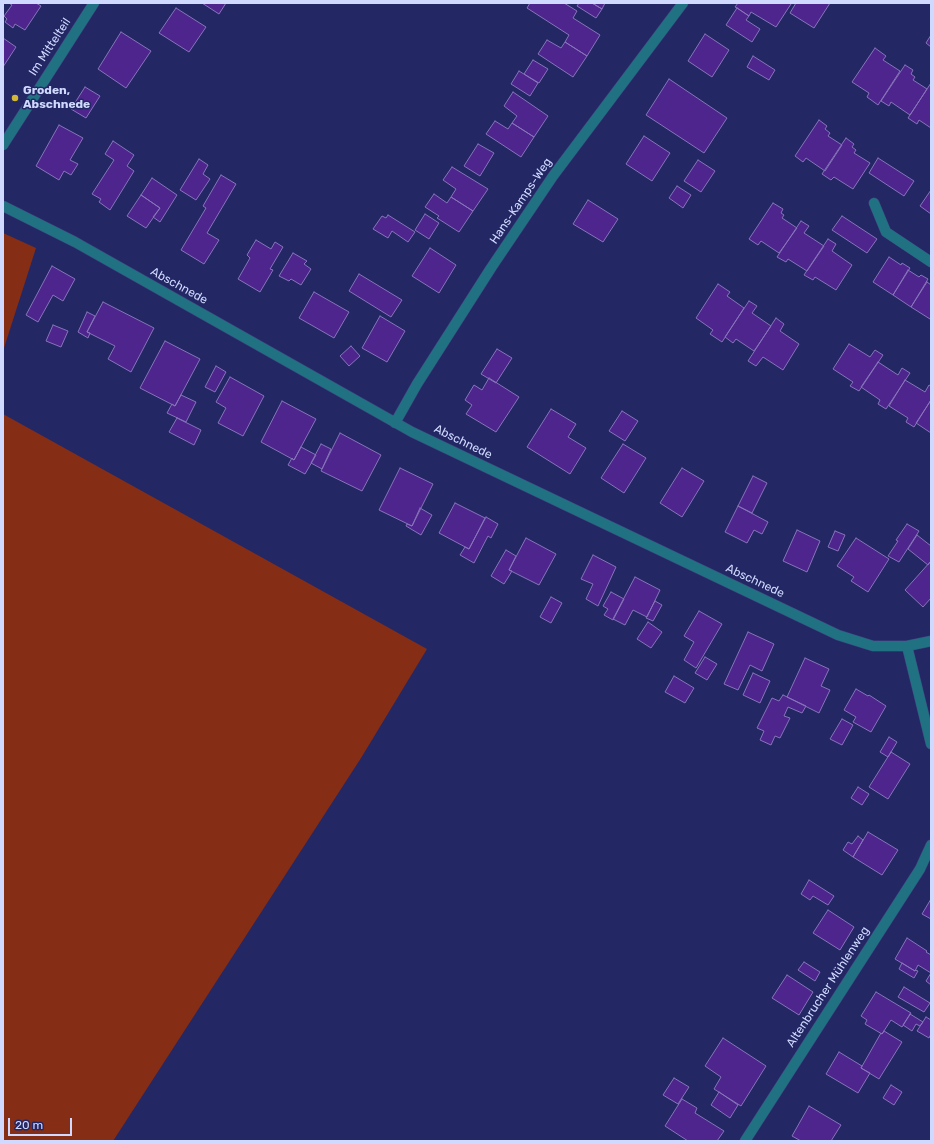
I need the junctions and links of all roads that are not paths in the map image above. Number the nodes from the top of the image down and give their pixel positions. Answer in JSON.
{"nodes":[{"id":1,"x":94,"y":3,"type":"edge"},
{"id":2,"x":683,"y":3,"type":"edge"},
{"id":3,"x":3,"y":145,"type":"edge"},
{"id":4,"x":874,"y":203,"type":"dead end"},
{"id":5,"x":3,"y":206,"type":"edge"},
{"id":6,"x":931,"y":262,"type":"edge"},
{"id":7,"x":395,"y":423,"type":"junction"},
{"id":8,"x":931,"y":641,"type":"edge"},
{"id":9,"x":907,"y":646,"type":"junction"},
{"id":10,"x":931,"y":744,"type":"edge"},
{"id":11,"x":931,"y":846,"type":"edge"},
{"id":12,"x":745,"y":1141,"type":"edge"}],
"edges":[{"from":1,"to":3,"type":"street","name":"Im Mittelteil"},
{"from":2,"to":7,"type":"street","name":"Hans-Kamps-Weg"},
{"from":4,"to":6,"type":"street"},
{"from":5,"to":7,"type":"street","name":"Abschnede"},
{"from":7,"to":9,"type":"street","name":"Abschnede"},
{"from":8,"to":9,"type":"street","name":"Abschnede"},
{"from":9,"to":10,"type":"street"},
{"from":11,"to":12,"type":"street","name":"Altenbrucher Mühlenweg"}]}
